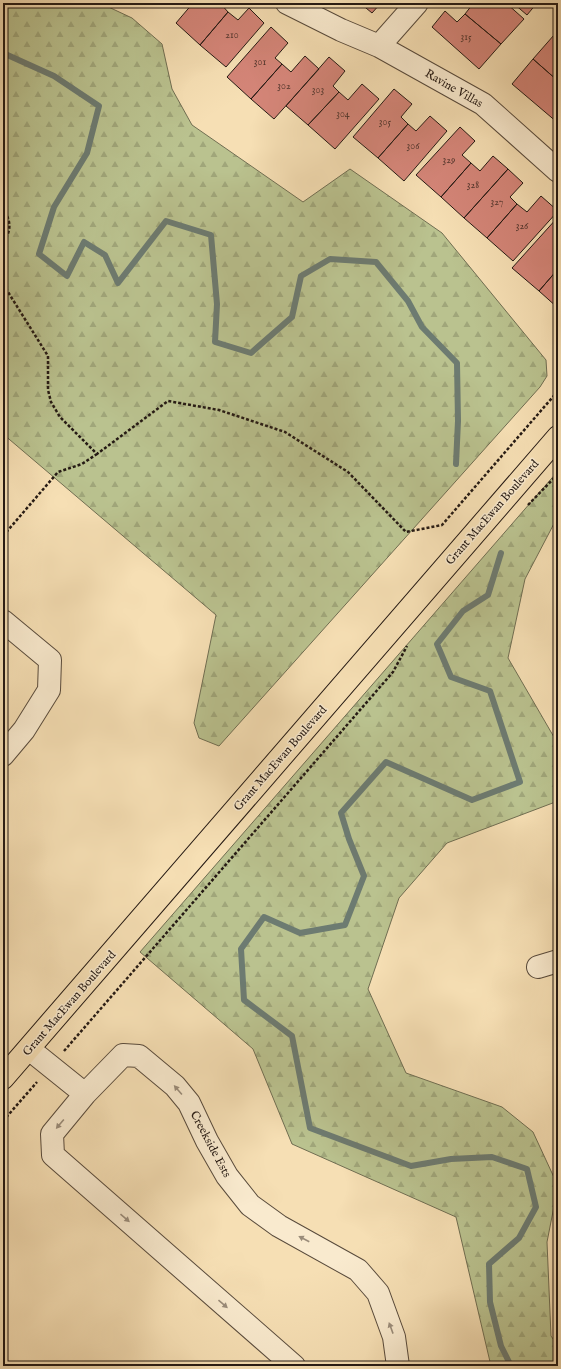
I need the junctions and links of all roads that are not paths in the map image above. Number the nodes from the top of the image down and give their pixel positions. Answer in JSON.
{"nodes":[{"id":1,"x":287,"y":3,"type":"edge"},
{"id":2,"x":418,"y":3,"type":"edge"},
{"id":3,"x":379,"y":46,"type":"junction"},
{"id":4,"x":558,"y":170,"type":"edge"},
{"id":5,"x":558,"y":437,"type":"edge"},
{"id":6,"x":3,"y":621,"type":"edge"},
{"id":7,"x":3,"y":755,"type":"edge"},
{"id":8,"x":29,"y":1049,"type":"junction"},
{"id":9,"x":3,"y":1078,"type":"edge"},
{"id":10,"x":85,"y":1094,"type":"junction"},
{"id":11,"x":294,"y":1366,"type":"edge"},
{"id":12,"x":398,"y":1366,"type":"edge"}],
"edges":[{"from":1,"to":3,"type":"street","name":"Ravine Villas"},
{"from":2,"to":3,"type":"street"},
{"from":3,"to":4,"type":"street","name":"Ravine Villas"},
{"from":5,"to":8,"type":"main road","name":"Grant MacEwan Boulevard"},
{"from":6,"to":7,"type":"street"},
{"from":8,"to":9,"type":"main road","name":"Grant MacEwan Boulevard"},
{"from":8,"to":10,"type":"street"},
{"from":10,"to":11,"type":"street","name":"Creekside Ests","one_way":true},
{"from":12,"to":10,"type":"street","name":"Creekside Ests","one_way":true}]}
